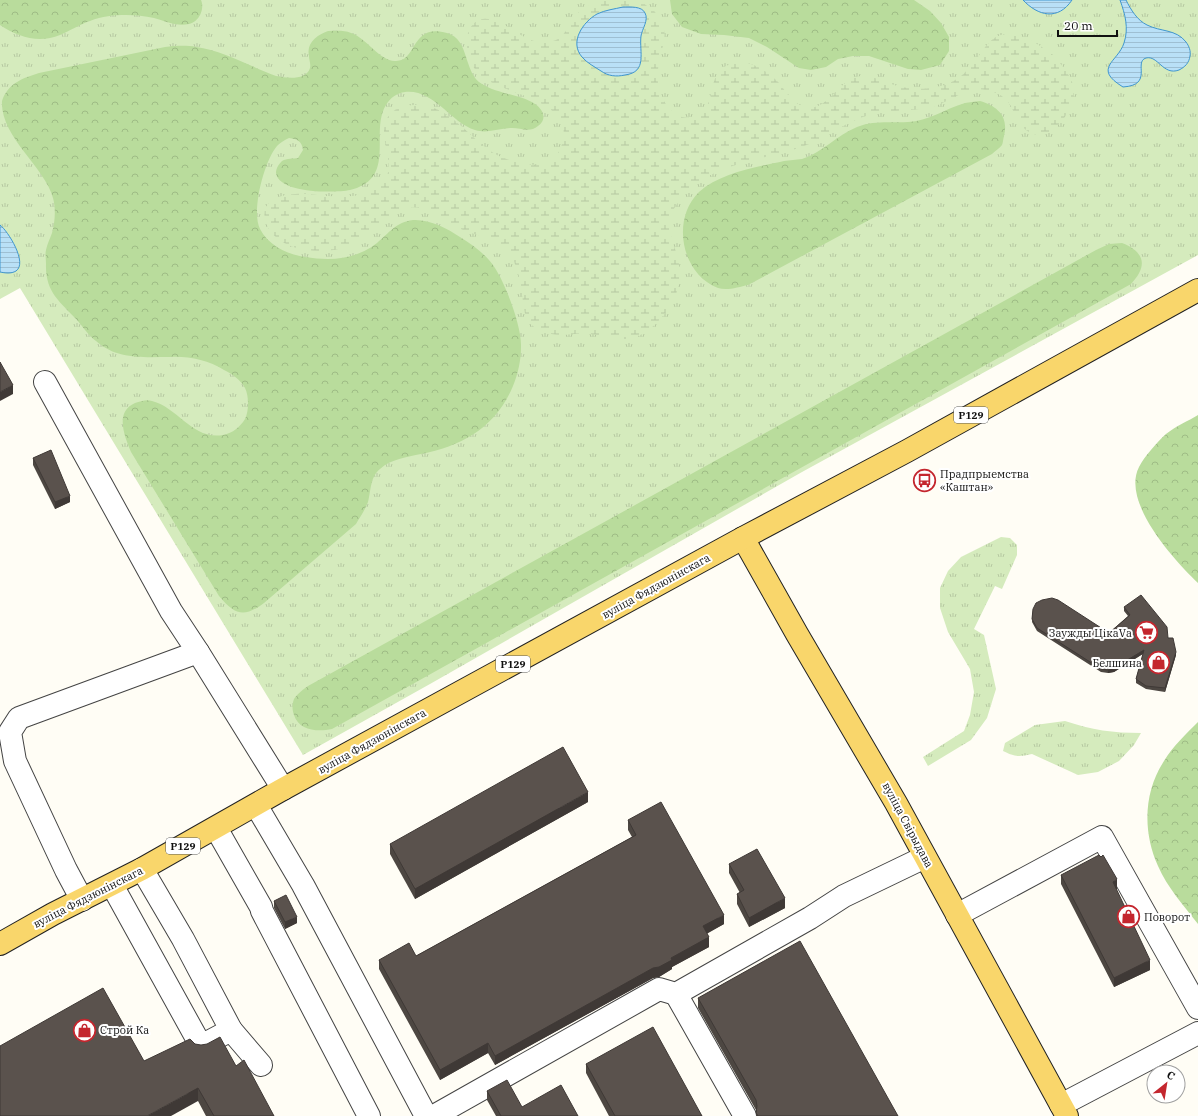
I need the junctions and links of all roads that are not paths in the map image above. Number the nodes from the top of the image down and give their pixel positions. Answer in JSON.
{"nodes":[{"id":1,"x":1198,"y":290,"type":"edge"},
{"id":2,"x":45,"y":382,"type":"dead end"},
{"id":3,"x":743,"y":538,"type":"junction"},
{"id":4,"x":198,"y":652,"type":"junction"},
{"id":5,"x":5,"y":728,"type":"edge"},
{"id":6,"x":283,"y":789,"type":"junction"},
{"id":7,"x":256,"y":805,"type":"junction"},
{"id":8,"x":216,"y":828,"type":"junction"},
{"id":9,"x":925,"y":857,"type":"junction"},
{"id":10,"x":142,"y":869,"type":"junction"},
{"id":11,"x":112,"y":885,"type":"junction"},
{"id":12,"x":82,"y":900,"type":"junction"},
{"id":13,"x":957,"y":915,"type":"junction"},
{"id":14,"x":0,"y":944,"type":"edge"},
{"id":15,"x":676,"y":994,"type":"junction"},
{"id":16,"x":1198,"y":1008,"type":"edge"},
{"id":17,"x":230,"y":1030,"type":"junction"},
{"id":18,"x":1198,"y":1032,"type":"edge"},
{"id":19,"x":261,"y":1065,"type":"dead end"},
{"id":20,"x":1064,"y":1111,"type":"edge"},
{"id":21,"x":369,"y":1116,"type":"edge"},
{"id":22,"x":426,"y":1116,"type":"edge"},
{"id":23,"x":434,"y":1116,"type":"edge"},
{"id":24,"x":745,"y":1116,"type":"edge"}],
"edges":[{"from":1,"to":3,"type":"main road","number":"Р129"},
{"from":2,"to":4,"type":"lane"},
{"from":3,"to":6,"type":"main road","name":"вуліца Фядзюнінскага","number":"Р129"},
{"from":3,"to":9,"type":"main road","name":"вуліца Свірыдава"},
{"from":4,"to":5,"type":"lane"},
{"from":4,"to":6,"type":"lane"},
{"from":5,"to":12,"type":"lane"},
{"from":6,"to":7,"type":"main road","name":"вуліца Фядзюнінскага","number":"Р129"},
{"from":7,"to":8,"type":"main road","name":"вуліца Фядзюнінскага","number":"Р129"},
{"from":7,"to":22,"type":"lane"},
{"from":8,"to":10,"type":"main road","name":"вуліца Фядзюнінскага","number":"Р129"},
{"from":8,"to":21,"type":"lane"},
{"from":9,"to":13,"type":"main road","name":"вуліца Свірыдава"},
{"from":9,"to":15,"type":"lane"},
{"from":10,"to":11,"type":"main road","name":"вуліца Фядзюнінскага","number":"Р129"},
{"from":10,"to":17,"type":"lane"},
{"from":11,"to":12,"type":"main road","name":"вуліца Фядзюнінскага","number":"Р129"},
{"from":11,"to":17,"type":"lane"},
{"from":12,"to":14,"type":"main road","name":"вуліца Фядзюнінскага","number":"Р129"},
{"from":13,"to":16,"type":"lane"},
{"from":13,"to":20,"type":"main road","name":"вуліца Свірыдава"},
{"from":15,"to":23,"type":"lane"},
{"from":15,"to":24,"type":"lane"},
{"from":17,"to":19,"type":"lane"},
{"from":18,"to":20,"type":"lane"}]}
